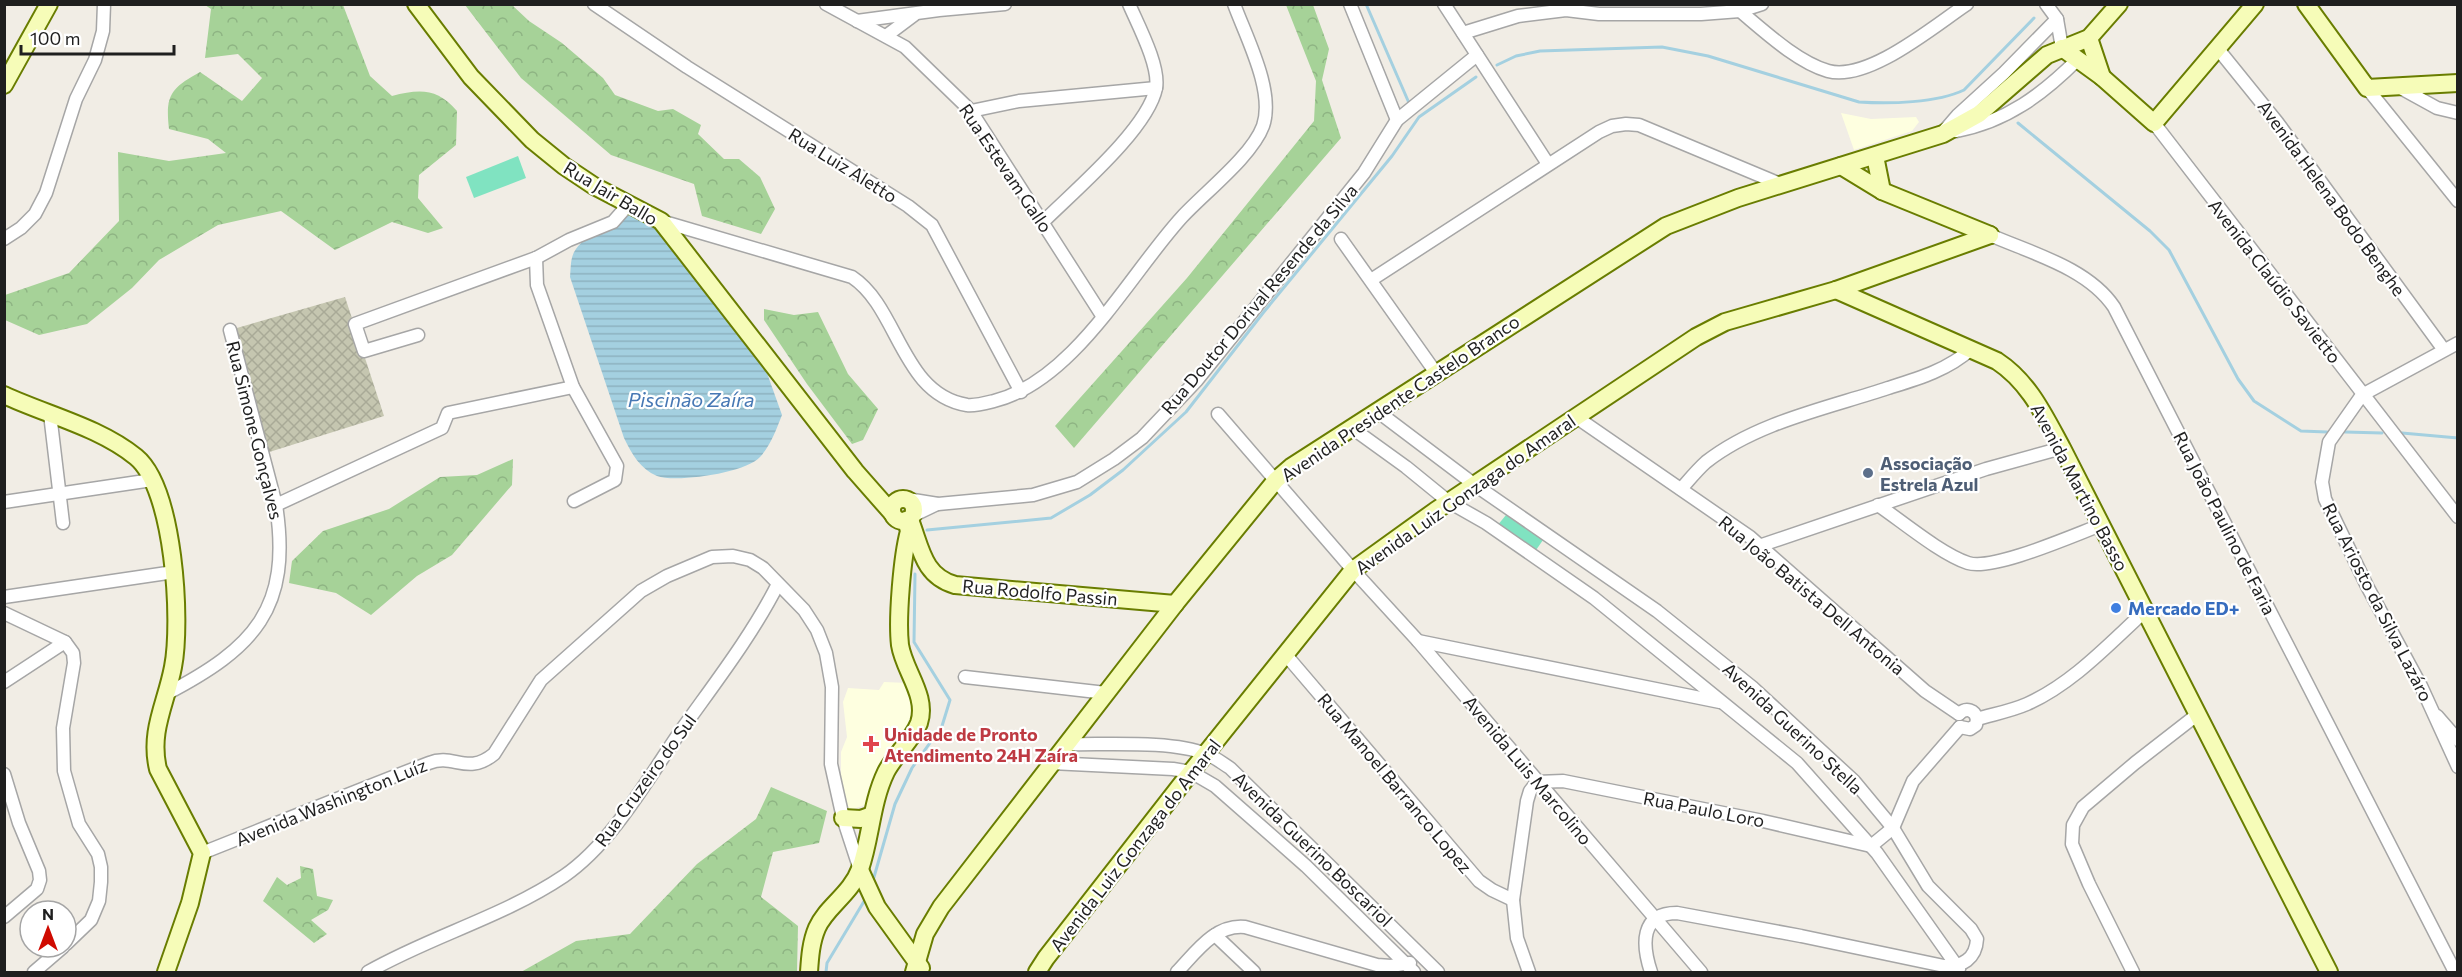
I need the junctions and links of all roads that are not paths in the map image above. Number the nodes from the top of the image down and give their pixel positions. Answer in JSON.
{"nodes":[{"id":1,"x":49,"y":4,"type":"edge"},
{"id":2,"x":104,"y":4,"type":"edge"},
{"id":3,"x":416,"y":4,"type":"edge"},
{"id":4,"x":594,"y":4,"type":"edge"},
{"id":5,"x":826,"y":4,"type":"edge"},
{"id":6,"x":1005,"y":4,"type":"edge"},
{"id":7,"x":1130,"y":4,"type":"edge"},
{"id":8,"x":1234,"y":4,"type":"edge"},
{"id":9,"x":1350,"y":4,"type":"edge"},
{"id":10,"x":1444,"y":4,"type":"edge"},
{"id":11,"x":1762,"y":4,"type":"edge"},
{"id":12,"x":1967,"y":4,"type":"edge"},
{"id":13,"x":2046,"y":4,"type":"edge"},
{"id":14,"x":2119,"y":4,"type":"edge"},
{"id":15,"x":2255,"y":4,"type":"edge"},
{"id":16,"x":2306,"y":4,"type":"edge"},
{"id":17,"x":943,"y":7,"type":"edge"},
{"id":18,"x":1564,"y":7,"type":"edge"},
{"id":19,"x":1740,"y":11,"type":"junction"},
{"id":20,"x":915,"y":14,"type":"junction"},
{"id":21,"x":2057,"y":19,"type":"junction"},
{"id":22,"x":856,"y":21,"type":"junction"},
{"id":23,"x":1463,"y":33,"type":"junction"},
{"id":24,"x":886,"y":36,"type":"junction"},
{"id":25,"x":2089,"y":38,"type":"junction"},
{"id":26,"x":2062,"y":48,"type":"junction"},
{"id":27,"x":2218,"y":48,"type":"junction"},
{"id":28,"x":1477,"y":55,"type":"junction"},
{"id":29,"x":2078,"y":59,"type":"junction"},
{"id":30,"x":2102,"y":77,"type":"junction"},
{"id":31,"x":2457,"y":83,"type":"edge"},
{"id":32,"x":4,"y":85,"type":"edge"},
{"id":33,"x":2396,"y":86,"type":"junction"},
{"id":34,"x":1156,"y":87,"type":"junction"},
{"id":35,"x":2367,"y":88,"type":"junction"},
{"id":36,"x":971,"y":111,"type":"junction"},
{"id":37,"x":2457,"y":112,"type":"edge"},
{"id":38,"x":1397,"y":120,"type":"junction"},
{"id":39,"x":2154,"y":123,"type":"junction"},
{"id":40,"x":1943,"y":134,"type":"junction"},
{"id":41,"x":1875,"y":156,"type":"junction"},
{"id":42,"x":1548,"y":164,"type":"junction"},
{"id":43,"x":1841,"y":166,"type":"junction"},
{"id":44,"x":1780,"y":184,"type":"junction"},
{"id":45,"x":1882,"y":191,"type":"junction"},
{"id":46,"x":2457,"y":201,"type":"edge"},
{"id":47,"x":628,"y":205,"type":"junction"},
{"id":48,"x":661,"y":221,"type":"junction"},
{"id":49,"x":1043,"y":222,"type":"junction"},
{"id":50,"x":1964,"y":224,"type":"junction"},
{"id":51,"x":1990,"y":235,"type":"junction"},
{"id":52,"x":4,"y":238,"type":"edge"},
{"id":53,"x":1341,"y":239,"type":"dead end"},
{"id":54,"x":1941,"y":253,"type":"junction"},
{"id":55,"x":536,"y":258,"type":"junction"},
{"id":56,"x":1371,"y":279,"type":"junction"},
{"id":57,"x":1836,"y":290,"type":"junction"},
{"id":58,"x":1103,"y":317,"type":"junction"},
{"id":59,"x":230,"y":330,"type":"dead end"},
{"id":60,"x":418,"y":335,"type":"dead end"},
{"id":61,"x":2457,"y":343,"type":"edge"},
{"id":62,"x":1971,"y":349,"type":"junction"},
{"id":63,"x":2444,"y":350,"type":"junction"},
{"id":64,"x":1436,"y":373,"type":"junction"},
{"id":65,"x":573,"y":387,"type":"junction"},
{"id":66,"x":1021,"y":392,"type":"junction"},
{"id":67,"x":4,"y":395,"type":"edge"},
{"id":68,"x":2362,"y":395,"type":"junction"},
{"id":69,"x":1377,"y":411,"type":"junction"},
{"id":70,"x":50,"y":414,"type":"junction"},
{"id":71,"x":1218,"y":414,"type":"dead end"},
{"id":72,"x":1576,"y":417,"type":"junction"},
{"id":73,"x":1352,"y":428,"type":"junction"},
{"id":74,"x":2062,"y":448,"type":"junction"},
{"id":75,"x":152,"y":480,"type":"junction"},
{"id":76,"x":1276,"y":480,"type":"junction"},
{"id":77,"x":1475,"y":485,"type":"junction"},
{"id":78,"x":1681,"y":489,"type":"junction"},
{"id":79,"x":61,"y":494,"type":"junction"},
{"id":80,"x":574,"y":501,"type":"dead end"},
{"id":81,"x":4,"y":502,"type":"edge"},
{"id":82,"x":1449,"y":502,"type":"junction"},
{"id":83,"x":276,"y":505,"type":"junction"},
{"id":84,"x":1878,"y":505,"type":"junction"},
{"id":85,"x":904,"y":512,"type":"junction"},
{"id":86,"x":2457,"y":517,"type":"edge"},
{"id":87,"x":63,"y":523,"type":"dead end"},
{"id":88,"x":2101,"y":525,"type":"junction"},
{"id":89,"x":1759,"y":546,"type":"junction"},
{"id":90,"x":1353,"y":570,"type":"junction"},
{"id":91,"x":174,"y":572,"type":"junction"},
{"id":92,"x":777,"y":584,"type":"junction"},
{"id":93,"x":4,"y":597,"type":"edge"},
{"id":94,"x":1175,"y":604,"type":"junction"},
{"id":95,"x":2144,"y":612,"type":"junction"},
{"id":96,"x":4,"y":613,"type":"edge"},
{"id":97,"x":1418,"y":641,"type":"junction"},
{"id":98,"x":65,"y":642,"type":"junction"},
{"id":99,"x":1286,"y":655,"type":"junction"},
{"id":100,"x":966,"y":677,"type":"dead end"},
{"id":101,"x":4,"y":682,"type":"edge"},
{"id":102,"x":1106,"y":693,"type":"junction"},
{"id":103,"x":166,"y":694,"type":"junction"},
{"id":104,"x":1725,"y":703,"type":"junction"},
{"id":105,"x":2434,"y":712,"type":"junction"},
{"id":106,"x":1959,"y":714,"type":"junction"},
{"id":107,"x":2198,"y":714,"type":"junction"},
{"id":108,"x":1977,"y":719,"type":"junction"},
{"id":109,"x":1960,"y":727,"type":"junction"},
{"id":110,"x":2457,"y":741,"type":"edge"},
{"id":111,"x":1066,"y":744,"type":"junction"},
{"id":112,"x":1206,"y":753,"type":"junction"},
{"id":113,"x":1051,"y":763,"type":"junction"},
{"id":114,"x":2457,"y":767,"type":"edge"},
{"id":115,"x":1191,"y":772,"type":"junction"},
{"id":116,"x":4,"y":774,"type":"edge"},
{"id":117,"x":1537,"y":782,"type":"junction"},
{"id":118,"x":872,"y":815,"type":"junction"},
{"id":119,"x":843,"y":818,"type":"junction"},
{"id":120,"x":1893,"y":828,"type":"junction"},
{"id":121,"x":1871,"y":846,"type":"junction"},
{"id":122,"x":202,"y":853,"type":"junction"},
{"id":123,"x":860,"y":870,"type":"junction"},
{"id":124,"x":1513,"y":900,"type":"junction"},
{"id":125,"x":4,"y":917,"type":"edge"},
{"id":126,"x":1654,"y":918,"type":"junction"},
{"id":127,"x":78,"y":933,"type":"edge"},
{"id":128,"x":1215,"y":934,"type":"junction"},
{"id":129,"x":1424,"y":957,"type":"junction"},
{"id":130,"x":49,"y":959,"type":"edge"},
{"id":131,"x":918,"y":969,"type":"edge"},
{"id":132,"x":1410,"y":969,"type":"edge"},
{"id":133,"x":1959,"y":970,"type":"edge"},
{"id":134,"x":34,"y":972,"type":"edge"},
{"id":135,"x":166,"y":972,"type":"edge"},
{"id":136,"x":368,"y":972,"type":"edge"},
{"id":137,"x":809,"y":972,"type":"edge"},
{"id":138,"x":1037,"y":972,"type":"edge"},
{"id":139,"x":1177,"y":972,"type":"edge"},
{"id":140,"x":1254,"y":972,"type":"edge"},
{"id":141,"x":1438,"y":972,"type":"edge"},
{"id":142,"x":1529,"y":972,"type":"edge"},
{"id":143,"x":1651,"y":972,"type":"edge"},
{"id":144,"x":1701,"y":972,"type":"edge"},
{"id":145,"x":2133,"y":972,"type":"edge"},
{"id":146,"x":2329,"y":972,"type":"edge"},
{"id":147,"x":2456,"y":972,"type":"edge"}],
"edges":[{"from":1,"to":32,"type":"street"},
{"from":2,"to":52,"type":"street"},
{"from":3,"to":47,"type":"street","name":"Rua Jair Ballo"},
{"from":4,"to":66,"type":"street","name":"Rua Luiz Aletto"},
{"from":5,"to":22,"type":"street","name":"Rua Estevam Gallo"},
{"from":6,"to":17,"type":"street"},
{"from":7,"to":34,"type":"street"},
{"from":8,"to":58,"type":"street"},
{"from":9,"to":38,"type":"street"},
{"from":10,"to":23,"type":"street"},
{"from":11,"to":19,"type":"street"},
{"from":12,"to":19,"type":"street"},
{"from":13,"to":21,"type":"street"},
{"from":14,"to":25,"type":"street","name":"Avenida Presidente Castelo Branco"},
{"from":15,"to":27,"type":"street"},
{"from":16,"to":35,"type":"street"},
{"from":17,"to":20,"type":"street"},
{"from":18,"to":19,"type":"street"},
{"from":18,"to":23,"type":"street"},
{"from":20,"to":22,"type":"street"},
{"from":20,"to":24,"type":"street"},
{"from":21,"to":26,"type":"street"},
{"from":21,"to":40,"type":"street"},
{"from":22,"to":24,"type":"street","name":"Rua Estevam Gallo"},
{"from":23,"to":28,"type":"street"},
{"from":24,"to":36,"type":"street","name":"Rua Estevam Gallo"},
{"from":25,"to":26,"type":"street","name":"Avenida Presidente Castelo Branco"},
{"from":25,"to":30,"type":"street"},
{"from":26,"to":29,"type":"street","name":"Avenida Claúdio Savietto"},
{"from":26,"to":40,"type":"street","name":"Avenida Presidente Castelo Branco"},
{"from":27,"to":39,"type":"street"},
{"from":27,"to":63,"type":"street","name":"Avenida Helena Bodo Benghe"},
{"from":28,"to":38,"type":"street","name":"Rua Doutor Dorival Resende da Silva"},
{"from":28,"to":42,"type":"street"},
{"from":29,"to":30,"type":"street","name":"Avenida Claúdio Savietto"},
{"from":29,"to":40,"type":"street","name":"Avenida Presidente Castelo Branco"},
{"from":30,"to":39,"type":"street","name":"Avenida Claúdio Savietto"},
{"from":31,"to":33,"type":"street"},
{"from":33,"to":35,"type":"street"},
{"from":33,"to":37,"type":"street"},
{"from":34,"to":36,"type":"street"},
{"from":34,"to":49,"type":"street"},
{"from":35,"to":46,"type":"street"},
{"from":36,"to":49,"type":"street","name":"Rua Estevam Gallo"},
{"from":38,"to":85,"type":"street","name":"Rua Doutor Dorival Resende da Silva"},
{"from":39,"to":68,"type":"street","name":"Avenida Claúdio Savietto"},
{"from":40,"to":41,"type":"street","name":"Avenida Presidente Castelo Branco"},
{"from":41,"to":43,"type":"street","name":"Avenida Presidente Castelo Branco"},
{"from":41,"to":45,"type":"street"},
{"from":42,"to":44,"type":"street"},
{"from":42,"to":56,"type":"street"},
{"from":43,"to":44,"type":"street","name":"Avenida Presidente Castelo Branco"},
{"from":43,"to":45,"type":"street","name":"Rua João Paulino de Faria"},
{"from":44,"to":64,"type":"street","name":"Avenida Presidente Castelo Branco"},
{"from":45,"to":50,"type":"street","name":"Rua João Paulino de Faria"},
{"from":47,"to":48,"type":"street","name":"Rua Jair Ballo"},
{"from":47,"to":55,"type":"street"},
{"from":48,"to":66,"type":"street"},
{"from":48,"to":85,"type":"street","name":"Rua Jair Ballo"},
{"from":49,"to":58,"type":"street","name":"Rua Estevam Gallo"},
{"from":50,"to":51,"type":"street","name":"Rua João Paulino de Faria"},
{"from":50,"to":54,"type":"street"},
{"from":51,"to":54,"type":"street","name":"Avenida Luiz Gonzaga do Amaral"},
{"from":51,"to":147,"type":"street","name":"Rua João Paulino de Faria"},
{"from":53,"to":56,"type":"street"},
{"from":54,"to":57,"type":"street","name":"Avenida Luiz Gonzaga do Amaral"},
{"from":55,"to":60,"type":"street"},
{"from":55,"to":65,"type":"street"},
{"from":56,"to":64,"type":"street"},
{"from":57,"to":62,"type":"street","name":"Avenida Martino Basso"},
{"from":57,"to":72,"type":"street","name":"Avenida Luiz Gonzaga do Amaral"},
{"from":58,"to":66,"type":"street"},
{"from":59,"to":83,"type":"street","name":"Rua Simone Gonçalves"},
{"from":61,"to":63,"type":"street"},
{"from":62,"to":74,"type":"street","name":"Avenida Martino Basso"},
{"from":62,"to":78,"type":"street"},
{"from":63,"to":68,"type":"street"},
{"from":64,"to":69,"type":"street","name":"Avenida Presidente Castelo Branco"},
{"from":65,"to":80,"type":"street"},
{"from":65,"to":83,"type":"street"},
{"from":67,"to":70,"type":"street"},
{"from":68,"to":86,"type":"street","name":"Avenida Claúdio Savietto"},
{"from":68,"to":105,"type":"street","name":"Rua Ariosto da Silva Lazáro"},
{"from":69,"to":73,"type":"street","name":"Avenida Presidente Castelo Branco"},
{"from":69,"to":77,"type":"street","name":"Avenida Guerino Stella"},
{"from":70,"to":75,"type":"street"},
{"from":70,"to":79,"type":"street"},
{"from":71,"to":76,"type":"street","name":"Avenida Luis Marcolino"},
{"from":72,"to":77,"type":"street","name":"Avenida Luiz Gonzaga do Amaral"},
{"from":72,"to":78,"type":"street","name":"Rua João Batista Dell Antonia"},
{"from":73,"to":76,"type":"street","name":"Avenida Presidente Castelo Branco"},
{"from":73,"to":82,"type":"street","name":"Avenida Guerino Stella"},
{"from":74,"to":84,"type":"street"},
{"from":74,"to":88,"type":"street","name":"Avenida Martino Basso"},
{"from":75,"to":79,"type":"street"},
{"from":75,"to":91,"type":"street"},
{"from":76,"to":90,"type":"street","name":"Avenida Luis Marcolino"},
{"from":76,"to":94,"type":"street","name":"Avenida Presidente Castelo Branco"},
{"from":77,"to":82,"type":"street","name":"Avenida Luiz Gonzaga do Amaral"},
{"from":77,"to":120,"type":"street","name":"Avenida Guerino Stella"},
{"from":78,"to":89,"type":"street","name":"Rua João Batista Dell Antonia"},
{"from":79,"to":81,"type":"street"},
{"from":79,"to":87,"type":"street"},
{"from":82,"to":90,"type":"street","name":"Avenida Luiz Gonzaga do Amaral"},
{"from":82,"to":104,"type":"street","name":"Avenida Guerino Stella"},
{"from":83,"to":103,"type":"street","name":"Rua Simone Gonçalves"},
{"from":84,"to":88,"type":"street"},
{"from":84,"to":89,"type":"street"},
{"from":85,"to":94,"type":"street","name":"Rua Rodolfo Passin"},
{"from":85,"to":118,"type":"street"},
{"from":88,"to":95,"type":"street","name":"Avenida Martino Basso"},
{"from":89,"to":106,"type":"street","name":"Rua João Batista Dell Antonia"},
{"from":90,"to":97,"type":"street","name":"Avenida Luis Marcolino"},
{"from":90,"to":99,"type":"street","name":"Avenida Luiz Gonzaga do Amaral"},
{"from":91,"to":93,"type":"street"},
{"from":91,"to":103,"type":"street"},
{"from":92,"to":119,"type":"street"},
{"from":92,"to":122,"type":"street","name":"Avenida Washington Luíz"},
{"from":92,"to":136,"type":"street","name":"Rua Cruzeiro do Sul"},
{"from":94,"to":102,"type":"street","name":"Avenida Presidente Castelo Branco"},
{"from":95,"to":107,"type":"street","name":"Avenida Martino Basso"},
{"from":95,"to":108,"type":"street"},
{"from":96,"to":98,"type":"street"},
{"from":97,"to":104,"type":"street"},
{"from":97,"to":117,"type":"street","name":"Avenida Luis Marcolino"},
{"from":98,"to":101,"type":"street"},
{"from":98,"to":127,"type":"street"},
{"from":99,"to":112,"type":"street","name":"Avenida Luiz Gonzaga do Amaral"},
{"from":99,"to":124,"type":"street","name":"Rua Manoel Barranco Lopez"},
{"from":100,"to":102,"type":"street"},
{"from":102,"to":111,"type":"street","name":"Avenida Presidente Castelo Branco"},
{"from":103,"to":122,"type":"street"},
{"from":104,"to":121,"type":"street","name":"Avenida Guerino Stella"},
{"from":105,"to":110,"type":"street"},
{"from":105,"to":114,"type":"street"},
{"from":106,"to":108,"type":"street"},
{"from":106,"to":109,"type":"street"},
{"from":107,"to":145,"type":"street"},
{"from":107,"to":146,"type":"street","name":"Avenida Martino Basso"},
{"from":108,"to":109,"type":"street"},
{"from":109,"to":120,"type":"street"},
{"from":111,"to":112,"type":"street","name":"Avenida Guerino Boscariol"},
{"from":111,"to":113,"type":"street","name":"Avenida Presidente Castelo Branco"},
{"from":112,"to":115,"type":"street","name":"Avenida Luiz Gonzaga do Amaral"},
{"from":112,"to":129,"type":"street","name":"Avenida Guerino Boscariol"},
{"from":113,"to":115,"type":"street","name":"Avenida Guerino Boscariol"},
{"from":113,"to":131,"type":"street","name":"Avenida Presidente Castelo Branco"},
{"from":115,"to":132,"type":"street","name":"Avenida Guerino Boscariol"},
{"from":115,"to":138,"type":"street","name":"Avenida Luiz Gonzaga do Amaral"},
{"from":116,"to":125,"type":"street"},
{"from":117,"to":121,"type":"street","name":"Rua Paulo Loro"},
{"from":117,"to":124,"type":"street"},
{"from":117,"to":126,"type":"street","name":"Avenida Luis Marcolino"},
{"from":118,"to":119,"type":"street"},
{"from":118,"to":123,"type":"street"},
{"from":119,"to":123,"type":"street"},
{"from":120,"to":121,"type":"street"},
{"from":120,"to":133,"type":"street","name":"Avenida Guerino Stella"},
{"from":121,"to":133,"type":"street","name":"Avenida Guerino Stella"},
{"from":122,"to":135,"type":"street"},
{"from":123,"to":131,"type":"street"},
{"from":123,"to":137,"type":"street"},
{"from":124,"to":142,"type":"street"},
{"from":126,"to":133,"type":"street"},
{"from":126,"to":143,"type":"street"},
{"from":126,"to":144,"type":"street","name":"Avenida Luis Marcolino"},
{"from":128,"to":132,"type":"street"},
{"from":128,"to":139,"type":"street"},
{"from":128,"to":140,"type":"street"},
{"from":129,"to":132,"type":"street"},
{"from":129,"to":141,"type":"street","name":"Avenida Guerino Boscariol"},
{"from":130,"to":134,"type":"street"}]}
